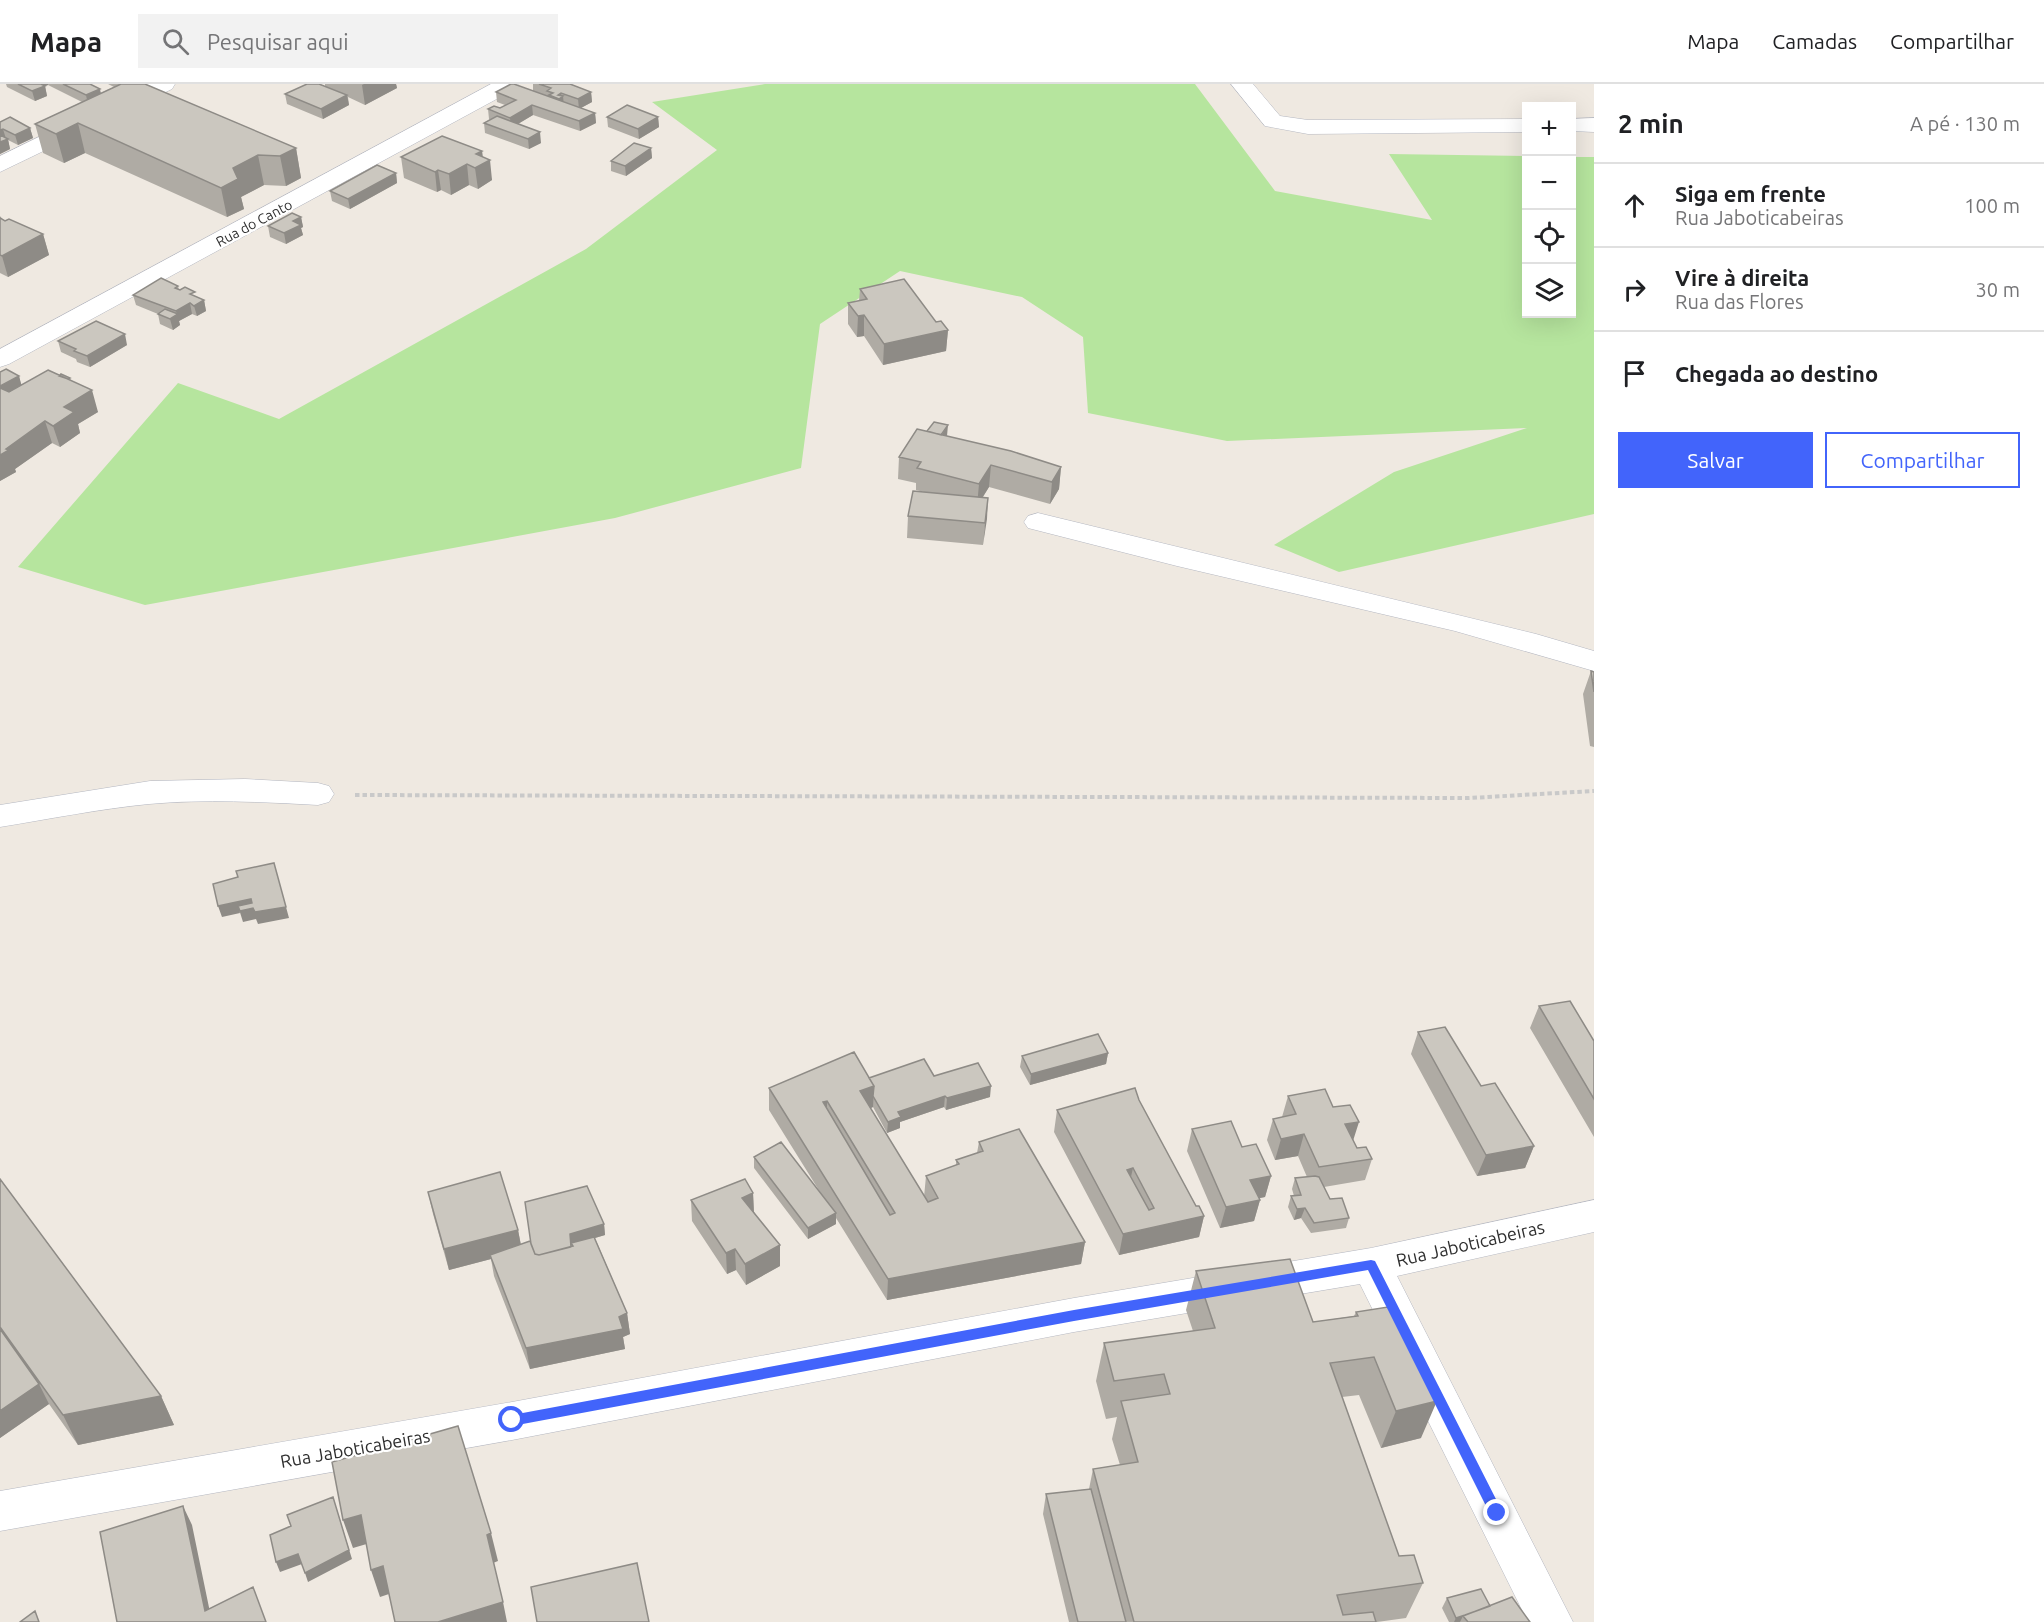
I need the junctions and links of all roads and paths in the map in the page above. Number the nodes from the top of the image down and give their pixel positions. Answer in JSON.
{"nodes":[{"id":1,"x":164,"y":84,"type":"edge"},
{"id":2,"x":507,"y":84,"type":"edge"},
{"id":3,"x":1242,"y":84,"type":"edge"},
{"id":4,"x":1594,"y":125,"type":"edge"},
{"id":5,"x":1522,"y":126,"type":"edge"},
{"id":6,"x":1576,"y":126,"type":"edge"},
{"id":7,"x":0,"y":165,"type":"edge"},
{"id":8,"x":0,"y":359,"type":"edge"},
{"id":9,"x":1038,"y":522,"type":"dead end"},
{"id":10,"x":1594,"y":661,"type":"edge"},
{"id":11,"x":1594,"y":791,"type":"edge"},
{"id":12,"x":318,"y":794,"type":"joint"},
{"id":13,"x":0,"y":816,"type":"edge"},
{"id":14,"x":1594,"y":1216,"type":"edge"},
{"id":15,"x":1371,"y":1265,"type":"junction"},
{"id":16,"x":0,"y":1511,"type":"edge"},
{"id":17,"x":1551,"y":1622,"type":"edge"}],
"edges":[{"from":1,"to":7,"type":"street"},
{"from":2,"to":8,"type":"street","name":"Rua do Canto"},
{"from":3,"to":5,"type":"street"},
{"from":4,"to":6,"type":"street"},
{"from":9,"to":10,"type":"street"},
{"from":11,"to":12,"type":"path"},
{"from":12,"to":13,"type":"street"},
{"from":14,"to":15,"type":"street","name":"Rua Jaboticabeiras"},
{"from":15,"to":16,"type":"street","name":"Rua Jaboticabeiras"},
{"from":15,"to":17,"type":"street"}]}
